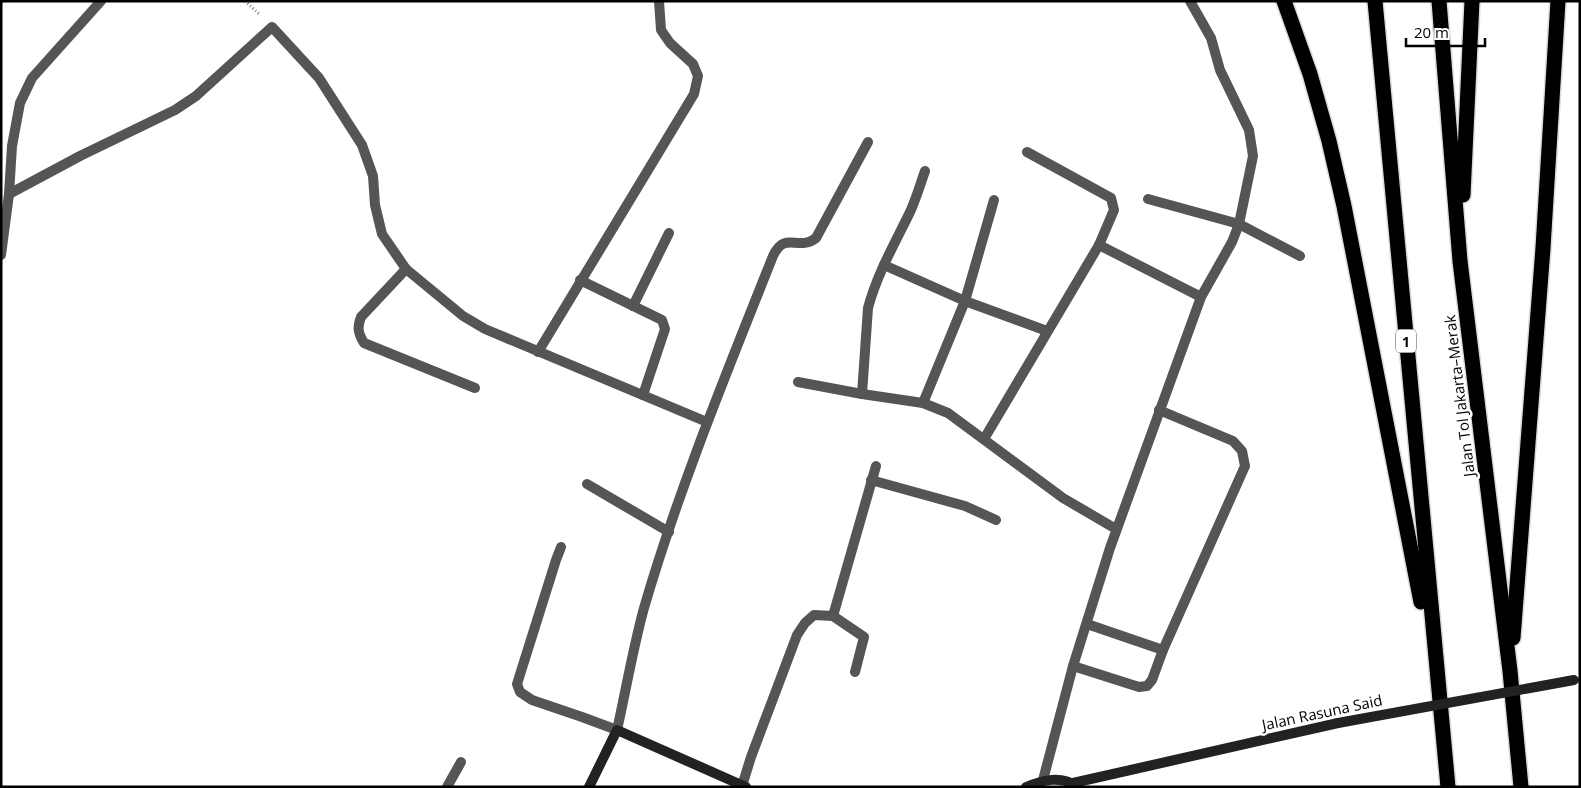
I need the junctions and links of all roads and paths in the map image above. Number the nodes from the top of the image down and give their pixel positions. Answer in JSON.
{"nodes":[{"id":1,"x":101,"y":1,"type":"edge"},
{"id":2,"x":659,"y":1,"type":"edge"},
{"id":3,"x":1190,"y":1,"type":"edge"},
{"id":4,"x":1284,"y":1,"type":"edge"},
{"id":5,"x":1375,"y":1,"type":"edge"},
{"id":6,"x":1439,"y":1,"type":"edge"},
{"id":7,"x":1472,"y":1,"type":"edge"},
{"id":8,"x":1558,"y":1,"type":"edge"},
{"id":9,"x":868,"y":142,"type":"dead end"},
{"id":10,"x":1027,"y":152,"type":"dead end"},
{"id":11,"x":925,"y":172,"type":"dead end"},
{"id":12,"x":9,"y":194,"type":"junction"},
{"id":13,"x":1148,"y":199,"type":"dead end"},
{"id":14,"x":994,"y":200,"type":"dead end"},
{"id":15,"x":1238,"y":224,"type":"junction"},
{"id":16,"x":669,"y":233,"type":"dead end"},
{"id":17,"x":1098,"y":244,"type":"junction"},
{"id":18,"x":1,"y":255,"type":"edge"},
{"id":19,"x":1300,"y":256,"type":"dead end"},
{"id":20,"x":1460,"y":260,"type":"junction"},
{"id":21,"x":884,"y":264,"type":"junction"},
{"id":22,"x":406,"y":270,"type":"junction"},
{"id":23,"x":580,"y":280,"type":"junction"},
{"id":24,"x":1202,"y":297,"type":"junction"},
{"id":25,"x":965,"y":301,"type":"junction"},
{"id":26,"x":633,"y":306,"type":"junction"},
{"id":27,"x":1047,"y":331,"type":"junction"},
{"id":28,"x":538,"y":352,"type":"junction"},
{"id":29,"x":798,"y":382,"type":"dead end"},
{"id":30,"x":475,"y":388,"type":"dead end"},
{"id":31,"x":862,"y":394,"type":"junction"},
{"id":32,"x":643,"y":395,"type":"junction"},
{"id":33,"x":923,"y":404,"type":"junction"},
{"id":34,"x":1159,"y":410,"type":"junction"},
{"id":35,"x":707,"y":422,"type":"junction"},
{"id":36,"x":984,"y":439,"type":"junction"},
{"id":37,"x":876,"y":466,"type":"dead end"},
{"id":38,"x":871,"y":480,"type":"junction"},
{"id":39,"x":587,"y":484,"type":"dead end"},
{"id":40,"x":996,"y":520,"type":"dead end"},
{"id":41,"x":1116,"y":529,"type":"junction"},
{"id":42,"x":669,"y":532,"type":"junction"},
{"id":43,"x":562,"y":547,"type":"dead end"},
{"id":44,"x":833,"y":616,"type":"junction"},
{"id":45,"x":1087,"y":624,"type":"junction"},
{"id":46,"x":1163,"y":650,"type":"junction"},
{"id":47,"x":1073,"y":666,"type":"junction"},
{"id":48,"x":1510,"y":671,"type":"junction"},
{"id":49,"x":855,"y":672,"type":"dead end"},
{"id":50,"x":1580,"y":679,"type":"edge"},
{"id":51,"x":1437,"y":682,"type":"junction"},
{"id":52,"x":616,"y":730,"type":"junction"},
{"id":53,"x":461,"y":762,"type":"dead end"},
{"id":54,"x":1043,"y":780,"type":"junction"},
{"id":55,"x":1075,"y":785,"type":"edge"},
{"id":56,"x":744,"y":786,"type":"edge"},
{"id":57,"x":448,"y":787,"type":"edge"},
{"id":58,"x":589,"y":787,"type":"edge"},
{"id":59,"x":1026,"y":787,"type":"edge"},
{"id":60,"x":1448,"y":787,"type":"edge"},
{"id":61,"x":1521,"y":787,"type":"edge"}],
"edges":[{"from":1,"to":12,"type":"street"},
{"from":2,"to":23,"type":"street"},
{"from":3,"to":15,"type":"street"},
{"from":4,"to":51,"type":"highway"},
{"from":5,"to":51,"type":"highway","number":"1"},
{"from":6,"to":20,"type":"highway","name":"Jalan Tol Jakarta–Merak"},
{"from":7,"to":20,"type":"highway"},
{"from":8,"to":48,"type":"highway"},
{"from":9,"to":35,"type":"street"},
{"from":10,"to":17,"type":"street"},
{"from":11,"to":21,"type":"street"},
{"from":12,"to":18,"type":"street"},
{"from":12,"to":22,"type":"street"},
{"from":13,"to":15,"type":"street"},
{"from":14,"to":25,"type":"street"},
{"from":15,"to":19,"type":"street"},
{"from":15,"to":24,"type":"street"},
{"from":16,"to":26,"type":"street"},
{"from":17,"to":24,"type":"street"},
{"from":17,"to":27,"type":"street"},
{"from":20,"to":48,"type":"highway","name":"Jalan Tol Jakarta–Merak"},
{"from":21,"to":25,"type":"street"},
{"from":21,"to":31,"type":"street"},
{"from":22,"to":28,"type":"street"},
{"from":22,"to":30,"type":"street"},
{"from":23,"to":26,"type":"street"},
{"from":23,"to":28,"type":"street"},
{"from":24,"to":34,"type":"street"},
{"from":25,"to":27,"type":"street"},
{"from":25,"to":33,"type":"street"},
{"from":26,"to":32,"type":"street"},
{"from":27,"to":36,"type":"street"},
{"from":28,"to":32,"type":"street"},
{"from":29,"to":31,"type":"street"},
{"from":31,"to":33,"type":"street"},
{"from":32,"to":35,"type":"street"},
{"from":33,"to":36,"type":"street"},
{"from":34,"to":41,"type":"street"},
{"from":34,"to":46,"type":"street"},
{"from":35,"to":42,"type":"street"},
{"from":36,"to":41,"type":"street"},
{"from":37,"to":38,"type":"street"},
{"from":38,"to":40,"type":"street"},
{"from":38,"to":44,"type":"street"},
{"from":39,"to":42,"type":"street"},
{"from":41,"to":45,"type":"street"},
{"from":42,"to":52,"type":"street"},
{"from":43,"to":52,"type":"street"},
{"from":44,"to":49,"type":"street"},
{"from":44,"to":56,"type":"street"},
{"from":45,"to":46,"type":"street"},
{"from":45,"to":47,"type":"street"},
{"from":46,"to":47,"type":"street"},
{"from":47,"to":54,"type":"street"},
{"from":48,"to":61,"type":"highway","name":"Jalan Tol Jakarta–Merak"},
{"from":50,"to":55,"type":"main road","name":"Jalan Rasuna Said","bridge":true},
{"from":51,"to":60,"type":"highway","number":"1"},
{"from":52,"to":56,"type":"main road"},
{"from":52,"to":58,"type":"main road"},
{"from":53,"to":57,"type":"street"},
{"from":54,"to":55,"type":"main road"},
{"from":54,"to":59,"type":"main road"}]}
